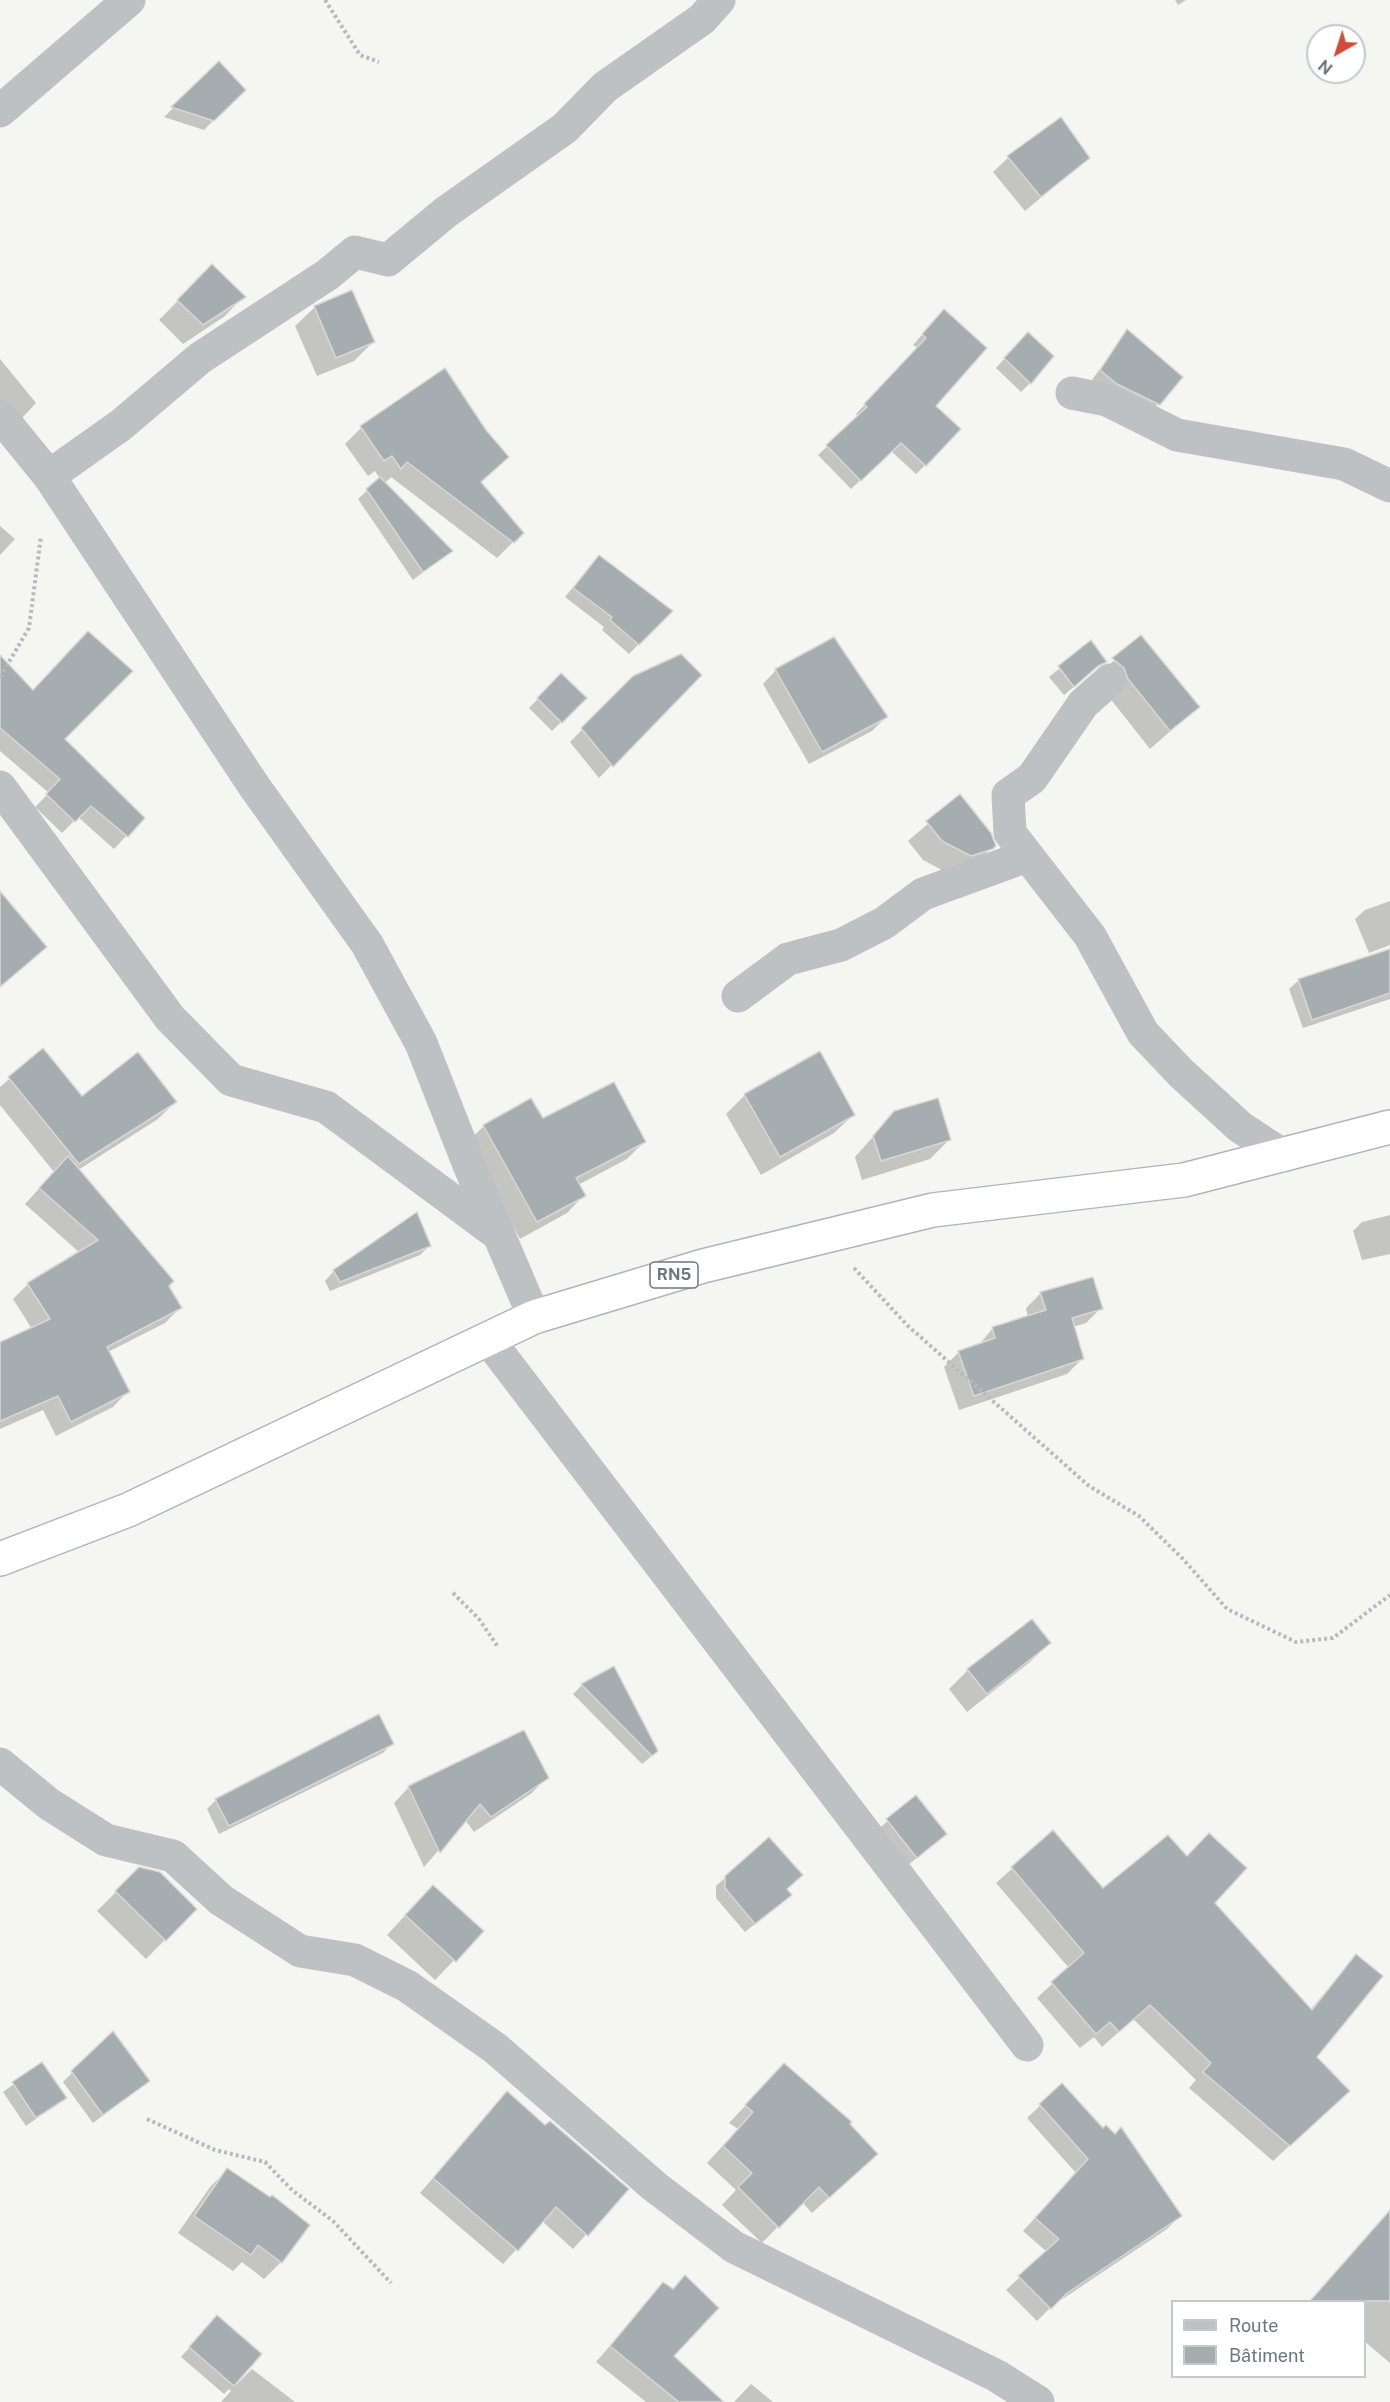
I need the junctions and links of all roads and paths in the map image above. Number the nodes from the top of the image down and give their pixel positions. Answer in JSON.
{"nodes":[{"id":1,"x":129,"y":0,"type":"edge"},
{"id":2,"x":325,"y":0,"type":"edge"},
{"id":3,"x":719,"y":0,"type":"edge"},
{"id":4,"x":379,"y":62,"type":"dead end"},
{"id":5,"x":0,"y":111,"type":"edge"},
{"id":6,"x":1072,"y":393,"type":"dead end"},
{"id":7,"x":0,"y":416,"type":"edge"},
{"id":8,"x":49,"y":476,"type":"junction"},
{"id":9,"x":1390,"y":486,"type":"edge"},
{"id":10,"x":41,"y":534,"type":"dead end"},
{"id":11,"x":0,"y":677,"type":"edge"},
{"id":12,"x":1110,"y":680,"type":"dead end"},
{"id":13,"x":0,"y":787,"type":"edge"},
{"id":14,"x":1026,"y":856,"type":"junction"},
{"id":15,"x":738,"y":996,"type":"dead end"},
{"id":16,"x":1390,"y":1127,"type":"edge"},
{"id":17,"x":1284,"y":1156,"type":"junction"},
{"id":18,"x":835,"y":1233,"type":"junction"},
{"id":19,"x":499,"y":1235,"type":"junction"},
{"id":20,"x":534,"y":1317,"type":"junction"},
{"id":21,"x":488,"y":1339,"type":"junction"},
{"id":22,"x":0,"y":1559,"type":"edge"},
{"id":23,"x":453,"y":1593,"type":"dead end"},
{"id":24,"x":1390,"y":1595,"type":"edge"},
{"id":25,"x":498,"y":1647,"type":"dead end"},
{"id":26,"x":0,"y":1764,"type":"edge"},
{"id":27,"x":1027,"y":2045,"type":"dead end"},
{"id":28,"x":147,"y":2119,"type":"dead end"},
{"id":29,"x":392,"y":2283,"type":"dead end"},
{"id":30,"x":1038,"y":2402,"type":"edge"}],
"edges":[{"from":1,"to":5,"type":"street"},
{"from":2,"to":4,"type":"path"},
{"from":3,"to":8,"type":"street"},
{"from":6,"to":9,"type":"street"},
{"from":7,"to":8,"type":"street"},
{"from":8,"to":19,"type":"street"},
{"from":10,"to":11,"type":"path"},
{"from":12,"to":14,"type":"street"},
{"from":13,"to":19,"type":"street"},
{"from":14,"to":15,"type":"street"},
{"from":14,"to":17,"type":"street"},
{"from":16,"to":17,"type":"highway","number":"RN5"},
{"from":17,"to":18,"type":"highway","number":"RN5"},
{"from":18,"to":20,"type":"highway","number":"RN5"},
{"from":18,"to":24,"type":"path"},
{"from":19,"to":20,"type":"street"},
{"from":20,"to":21,"type":"highway","number":"RN5"},
{"from":21,"to":22,"type":"highway","number":"RN5"},
{"from":21,"to":27,"type":"street"},
{"from":23,"to":25,"type":"path"},
{"from":26,"to":30,"type":"street"},
{"from":28,"to":29,"type":"path"}]}
